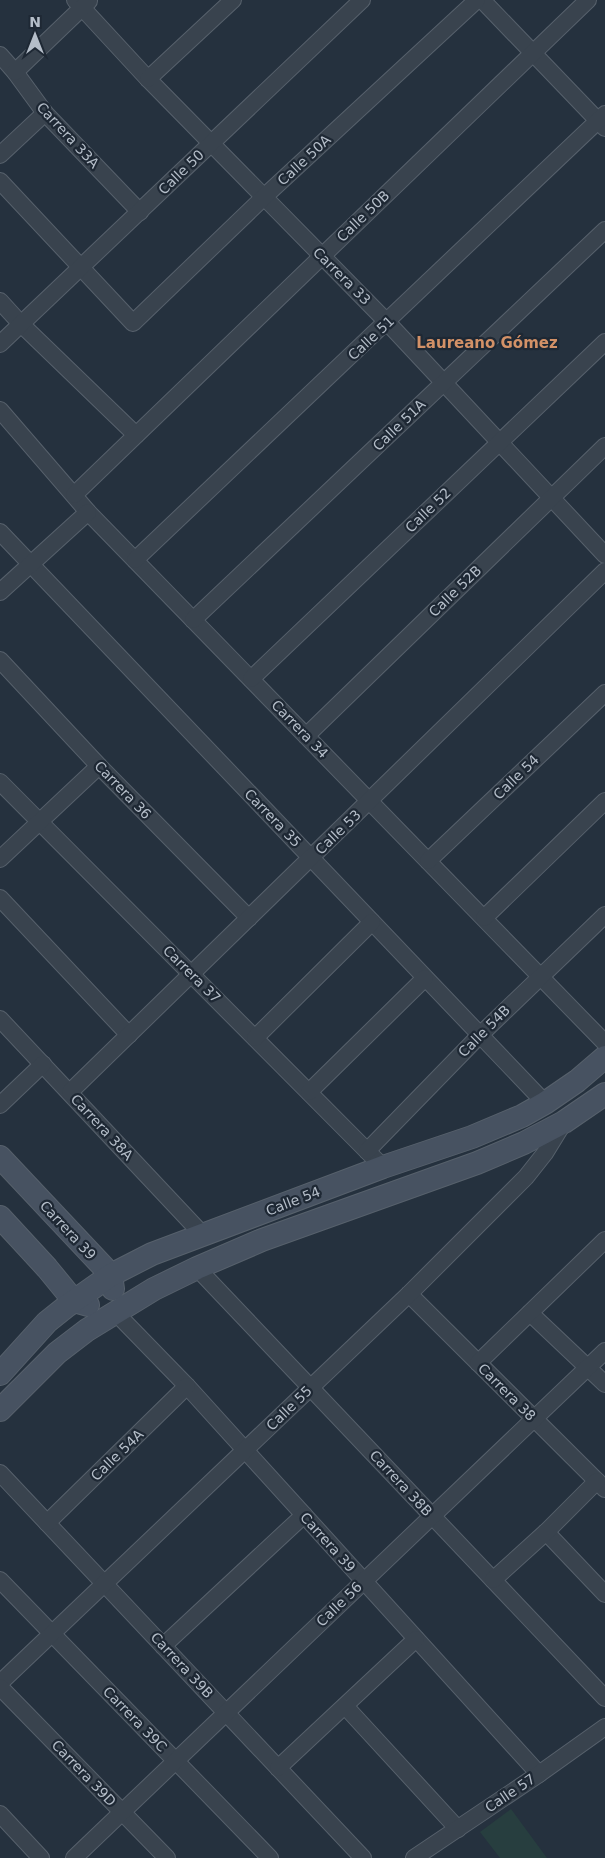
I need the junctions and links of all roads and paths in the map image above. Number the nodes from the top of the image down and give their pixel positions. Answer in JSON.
{"nodes":[{"id":1,"x":233,"y":0,"type":"edge"},
{"id":2,"x":362,"y":0,"type":"edge"},
{"id":3,"x":478,"y":0,"type":"edge"},
{"id":4,"x":482,"y":0,"type":"edge"},
{"id":5,"x":588,"y":0,"type":"edge"},
{"id":6,"x":82,"y":3,"type":"edge"},
{"id":7,"x":533,"y":53,"type":"junction"},
{"id":8,"x":0,"y":56,"type":"edge"},
{"id":9,"x":15,"y":72,"type":"junction"},
{"id":10,"x":148,"y":79,"type":"junction"},
{"id":11,"x":45,"y":112,"type":"junction"},
{"id":12,"x":603,"y":122,"type":"edge"},
{"id":13,"x":212,"y":143,"type":"junction"},
{"id":14,"x":0,"y":155,"type":"edge"},
{"id":15,"x":0,"y":181,"type":"edge"},
{"id":16,"x":265,"y":196,"type":"junction"},
{"id":17,"x":140,"y":212,"type":"junction"},
{"id":18,"x":605,"y":230,"type":"edge"},
{"id":19,"x":322,"y":256,"type":"junction"},
{"id":20,"x":81,"y":267,"type":"junction"},
{"id":21,"x":0,"y":301,"type":"edge"},
{"id":22,"x":387,"y":322,"type":"junction"},
{"id":23,"x":20,"y":323,"type":"junction"},
{"id":24,"x":605,"y":342,"type":"edge"},
{"id":25,"x":0,"y":344,"type":"edge"},
{"id":26,"x":443,"y":382,"type":"junction"},
{"id":27,"x":0,"y":410,"type":"edge"},
{"id":28,"x":136,"y":434,"type":"junction"},
{"id":29,"x":500,"y":442,"type":"junction"},
{"id":30,"x":605,"y":446,"type":"edge"},
{"id":31,"x":74,"y":495,"type":"junction"},
{"id":32,"x":552,"y":498,"type":"junction"},
{"id":33,"x":88,"y":512,"type":"junction"},
{"id":34,"x":0,"y":532,"type":"edge"},
{"id":35,"x":605,"y":555,"type":"edge"},
{"id":36,"x":135,"y":560,"type":"junction"},
{"id":37,"x":31,"y":565,"type":"junction"},
{"id":38,"x":605,"y":571,"type":"edge"},
{"id":39,"x":0,"y":592,"type":"edge"},
{"id":40,"x":193,"y":620,"type":"junction"},
{"id":41,"x":0,"y":661,"type":"edge"},
{"id":42,"x":251,"y":679,"type":"junction"},
{"id":43,"x":605,"y":692,"type":"edge"},
{"id":44,"x":306,"y":736,"type":"junction"},
{"id":45,"x":99,"y":766,"type":"junction"},
{"id":46,"x":0,"y":782,"type":"edge"},
{"id":47,"x":370,"y":801,"type":"junction"},
{"id":48,"x":605,"y":801,"type":"edge"},
{"id":49,"x":39,"y":823,"type":"junction"},
{"id":50,"x":311,"y":858,"type":"junction"},
{"id":51,"x":0,"y":859,"type":"edge"},
{"id":52,"x":428,"y":861,"type":"junction"},
{"id":53,"x":0,"y":898,"type":"edge"},
{"id":54,"x":605,"y":915,"type":"edge"},
{"id":55,"x":249,"y":918,"type":"junction"},
{"id":56,"x":484,"y":918,"type":"junction"},
{"id":57,"x":372,"y":922,"type":"junction"},
{"id":58,"x":192,"y":974,"type":"junction"},
{"id":59,"x":540,"y":976,"type":"junction"},
{"id":60,"x":425,"y":978,"type":"junction"},
{"id":61,"x":0,"y":1019,"type":"edge"},
{"id":62,"x":130,"y":1034,"type":"junction"},
{"id":63,"x":480,"y":1035,"type":"junction"},
{"id":64,"x":255,"y":1038,"type":"junction"},
{"id":65,"x":605,"y":1043,"type":"edge"},
{"id":66,"x":605,"y":1057,"type":"edge"},
{"id":67,"x":43,"y":1064,"type":"junction"},
{"id":68,"x":70,"y":1092,"type":"junction"},
{"id":69,"x":309,"y":1092,"type":"junction"},
{"id":70,"x":605,"y":1094,"type":"edge"},
{"id":71,"x":545,"y":1103,"type":"junction"},
{"id":72,"x":0,"y":1105,"type":"edge"},
{"id":73,"x":564,"y":1122,"type":"junction"},
{"id":74,"x":366,"y":1151,"type":"junction"},
{"id":75,"x":0,"y":1157,"type":"edge"},
{"id":76,"x":383,"y":1167,"type":"junction"},
{"id":77,"x":0,"y":1217,"type":"edge"},
{"id":78,"x":203,"y":1236,"type":"junction"},
{"id":79,"x":605,"y":1240,"type":"edge"},
{"id":80,"x":85,"y":1247,"type":"junction"},
{"id":81,"x":152,"y":1254,"type":"junction"},
{"id":82,"x":47,"y":1268,"type":"junction"},
{"id":83,"x":197,"y":1268,"type":"junction"},
{"id":84,"x":111,"y":1275,"type":"junction"},
{"id":85,"x":408,"y":1294,"type":"junction"},
{"id":86,"x":74,"y":1301,"type":"junction"},
{"id":87,"x":115,"y":1312,"type":"junction"},
{"id":88,"x":530,"y":1313,"type":"junction"},
{"id":89,"x":47,"y":1322,"type":"junction"},
{"id":90,"x":605,"y":1351,"type":"edge"},
{"id":91,"x":478,"y":1363,"type":"junction"},
{"id":92,"x":2,"y":1367,"type":"edge"},
{"id":93,"x":588,"y":1367,"type":"junction"},
{"id":94,"x":605,"y":1384,"type":"edge"},
{"id":95,"x":187,"y":1386,"type":"junction"},
{"id":96,"x":310,"y":1388,"type":"junction"},
{"id":97,"x":0,"y":1410,"type":"edge"},
{"id":98,"x":534,"y":1419,"type":"junction"},
{"id":99,"x":245,"y":1450,"type":"junction"},
{"id":100,"x":0,"y":1473,"type":"edge"},
{"id":101,"x":601,"y":1485,"type":"edge"},
{"id":102,"x":304,"y":1515,"type":"junction"},
{"id":103,"x":432,"y":1516,"type":"junction"},
{"id":104,"x":47,"y":1523,"type":"junction"},
{"id":105,"x":546,"y":1532,"type":"junction"},
{"id":106,"x":0,"y":1580,"type":"edge"},
{"id":107,"x":493,"y":1580,"type":"junction"},
{"id":108,"x":364,"y":1581,"type":"junction"},
{"id":109,"x":104,"y":1584,"type":"junction"},
{"id":110,"x":605,"y":1594,"type":"edge"},
{"id":111,"x":52,"y":1634,"type":"junction"},
{"id":112,"x":416,"y":1639,"type":"junction"},
{"id":113,"x":163,"y":1646,"type":"junction"},
{"id":114,"x":0,"y":1683,"type":"edge"},
{"id":115,"x":0,"y":1687,"type":"edge"},
{"id":116,"x":605,"y":1698,"type":"edge"},
{"id":117,"x":345,"y":1706,"type":"junction"},
{"id":118,"x":226,"y":1712,"type":"junction"},
{"id":119,"x":605,"y":1727,"type":"edge"},
{"id":120,"x":176,"y":1761,"type":"junction"},
{"id":121,"x":278,"y":1768,"type":"junction"},
{"id":122,"x":539,"y":1774,"type":"junction"},
{"id":123,"x":122,"y":1812,"type":"junction"},
{"id":124,"x":0,"y":1814,"type":"edge"},
{"id":125,"x":458,"y":1828,"type":"junction"},
{"id":126,"x":41,"y":1858,"type":"edge"},
{"id":127,"x":74,"y":1858,"type":"edge"},
{"id":128,"x":167,"y":1858,"type":"edge"},
{"id":129,"x":270,"y":1858,"type":"edge"},
{"id":130,"x":363,"y":1858,"type":"edge"},
{"id":131,"x":414,"y":1858,"type":"edge"}],
"edges":[{"from":1,"to":10,"type":"street"},
{"from":2,"to":13,"type":"street","name":"Calle 50"},
{"from":3,"to":16,"type":"street","name":"Calle 50A"},
{"from":4,"to":7,"type":"street"},
{"from":5,"to":7,"type":"street","name":"Calle 50B"},
{"from":6,"to":9,"type":"street"},
{"from":6,"to":10,"type":"street","name":"Carrera 33"},
{"from":7,"to":12,"type":"street"},
{"from":7,"to":19,"type":"street","name":"Calle 50B"},
{"from":8,"to":9,"type":"street","name":"Carrera 33A"},
{"from":9,"to":11,"type":"street","name":"Carrera 33A"},
{"from":10,"to":13,"type":"street","name":"Carrera 33"},
{"from":11,"to":14,"type":"street"},
{"from":11,"to":17,"type":"street","name":"Carrera 33A"},
{"from":12,"to":22,"type":"street","name":"Calle 51"},
{"from":13,"to":16,"type":"street","name":"Carrera 33"},
{"from":13,"to":17,"type":"street","name":"Calle 50"},
{"from":15,"to":20,"type":"street"},
{"from":16,"to":19,"type":"street","name":"Carrera 33"},
{"from":16,"to":20,"type":"street","name":"Calle 50A"},
{"from":17,"to":20,"type":"street","name":"Calle 50"},
{"from":18,"to":26,"type":"street","name":"Calle 51A"},
{"from":19,"to":22,"type":"street","name":"Carrera 33"},
{"from":19,"to":28,"type":"street","name":"Calle 50B"},
{"from":20,"to":23,"type":"street","name":"Calle 50"},
{"from":21,"to":23,"type":"street"},
{"from":22,"to":26,"type":"street","name":"Carrera 33"},
{"from":22,"to":36,"type":"street","name":"Calle 51"},
{"from":23,"to":25,"type":"street","name":"Calle 50"},
{"from":23,"to":28,"type":"street"},
{"from":24,"to":29,"type":"street","name":"Calle 52"},
{"from":26,"to":29,"type":"street","name":"Carrera 33"},
{"from":26,"to":40,"type":"street","name":"Calle 51A"},
{"from":27,"to":31,"type":"street","name":"Carrera 34"},
{"from":28,"to":31,"type":"street","name":"Calle 50B"},
{"from":29,"to":32,"type":"street","name":"Carrera 33"},
{"from":29,"to":42,"type":"street","name":"Calle 52"},
{"from":30,"to":32,"type":"street","name":"Calle 52B"},
{"from":31,"to":33,"type":"street","name":"Carrera 34"},
{"from":32,"to":35,"type":"street","name":"Carrera 33"},
{"from":32,"to":44,"type":"street","name":"Calle 52B"},
{"from":33,"to":36,"type":"street","name":"Carrera 34"},
{"from":33,"to":37,"type":"street"},
{"from":34,"to":37,"type":"street","name":"Carrera 35"},
{"from":36,"to":40,"type":"street","name":"Carrera 34"},
{"from":37,"to":39,"type":"street"},
{"from":37,"to":50,"type":"street","name":"Carrera 35"},
{"from":38,"to":47,"type":"street","name":"Calle 53"},
{"from":40,"to":42,"type":"street","name":"Carrera 34"},
{"from":41,"to":45,"type":"street","name":"Carrera 36"},
{"from":42,"to":44,"type":"street","name":"Carrera 34"},
{"from":43,"to":52,"type":"street","name":"Calle 54"},
{"from":44,"to":47,"type":"street","name":"Carrera 34"},
{"from":45,"to":49,"type":"street"},
{"from":45,"to":55,"type":"street","name":"Carrera 36"},
{"from":46,"to":49,"type":"street","name":"Carrera 37"},
{"from":47,"to":50,"type":"street","name":"Calle 53"},
{"from":47,"to":52,"type":"street","name":"Carrera 34"},
{"from":48,"to":56,"type":"street"},
{"from":49,"to":51,"type":"street"},
{"from":49,"to":58,"type":"street","name":"Carrera 37"},
{"from":50,"to":55,"type":"street","name":"Calle 53"},
{"from":50,"to":57,"type":"street","name":"Carrera 35"},
{"from":52,"to":56,"type":"street","name":"Carrera 34"},
{"from":53,"to":62,"type":"street"},
{"from":54,"to":59,"type":"street","name":"Calle 54B"},
{"from":55,"to":58,"type":"street","name":"Calle 53"},
{"from":56,"to":59,"type":"street","name":"Carrera 34"},
{"from":57,"to":60,"type":"street","name":"Carrera 35"},
{"from":57,"to":64,"type":"street"},
{"from":58,"to":62,"type":"street","name":"Calle 53"},
{"from":58,"to":64,"type":"street","name":"Carrera 37"},
{"from":59,"to":63,"type":"street","name":"Calle 54B"},
{"from":59,"to":65,"type":"street","name":"Carrera 34"},
{"from":60,"to":63,"type":"street","name":"Carrera 35"},
{"from":60,"to":69,"type":"street"},
{"from":61,"to":67,"type":"street","name":"Carrera 38A"},
{"from":62,"to":68,"type":"street","name":"Calle 53"},
{"from":63,"to":71,"type":"street","name":"Carrera 35"},
{"from":63,"to":74,"type":"street","name":"Calle 54B"},
{"from":64,"to":69,"type":"street","name":"Carrera 37"},
{"from":66,"to":71,"type":"main road","name":"Calle 54"},
{"from":67,"to":68,"type":"street","name":"Carrera 38A"},
{"from":67,"to":72,"type":"street"},
{"from":68,"to":78,"type":"street","name":"Carrera 38A"},
{"from":69,"to":74,"type":"street","name":"Carrera 37"},
{"from":70,"to":73,"type":"main road","name":"Calle 54"},
{"from":71,"to":76,"type":"main road","name":"Calle 54"},
{"from":73,"to":83,"type":"main road","name":"Calle 54"},
{"from":73,"to":85,"type":"street","name":"Calle 55"},
{"from":74,"to":76,"type":"street","name":"Carrera 37"},
{"from":75,"to":80,"type":"main road","name":"Carrera 39"},
{"from":76,"to":78,"type":"main road","name":"Calle 54"},
{"from":77,"to":82,"type":"main road"},
{"from":78,"to":81,"type":"main road","name":"Calle 54"},
{"from":79,"to":88,"type":"street"},
{"from":80,"to":81,"type":"main road"},
{"from":80,"to":84,"type":"main road","name":"Carrera 39"},
{"from":81,"to":84,"type":"main road","name":"Calle 54"},
{"from":82,"to":86,"type":"main road"},
{"from":82,"to":89,"type":"main road"},
{"from":83,"to":87,"type":"main road","name":"Calle 54"},
{"from":83,"to":96,"type":"street","name":"Carrera 38B"},
{"from":84,"to":86,"type":"main road","name":"Calle 54"},
{"from":84,"to":87,"type":"main road"},
{"from":85,"to":91,"type":"street","name":"Carrera 38"},
{"from":85,"to":96,"type":"street","name":"Calle 55"},
{"from":86,"to":87,"type":"main road"},
{"from":86,"to":89,"type":"main road","name":"Calle 54"},
{"from":87,"to":95,"type":"street","name":"Carrera 39"},
{"from":87,"to":97,"type":"main road","name":"Calle 54"},
{"from":88,"to":91,"type":"street"},
{"from":88,"to":93,"type":"street"},
{"from":89,"to":92,"type":"main road","name":"Calle 54"},
{"from":90,"to":93,"type":"street","name":"Calle 56"},
{"from":91,"to":98,"type":"street","name":"Carrera 38"},
{"from":93,"to":94,"type":"street"},
{"from":93,"to":98,"type":"street","name":"Calle 56"},
{"from":95,"to":99,"type":"street","name":"Carrera 39"},
{"from":95,"to":104,"type":"street","name":"Calle 54A"},
{"from":96,"to":99,"type":"street","name":"Calle 55"},
{"from":96,"to":103,"type":"street","name":"Carrera 38B"},
{"from":98,"to":101,"type":"street","name":"Carrera 38"},
{"from":98,"to":103,"type":"street","name":"Calle 56"},
{"from":99,"to":102,"type":"street","name":"Carrera 39"},
{"from":99,"to":109,"type":"street","name":"Calle 55"},
{"from":100,"to":104,"type":"street","name":"Carrera 39B"},
{"from":101,"to":105,"type":"street"},
{"from":102,"to":108,"type":"street","name":"Carrera 39"},
{"from":102,"to":113,"type":"street"},
{"from":103,"to":107,"type":"street","name":"Carrera 38B"},
{"from":103,"to":108,"type":"street","name":"Calle 56"},
{"from":104,"to":109,"type":"street","name":"Carrera 39B"},
{"from":105,"to":107,"type":"street"},
{"from":105,"to":110,"type":"street"},
{"from":106,"to":111,"type":"street","name":"Carrera 39C"},
{"from":107,"to":116,"type":"street","name":"Carrera 38B"},
{"from":108,"to":112,"type":"street","name":"Carrera 39"},
{"from":108,"to":118,"type":"street","name":"Calle 56"},
{"from":109,"to":111,"type":"street","name":"Calle 55"},
{"from":109,"to":113,"type":"street","name":"Carrera 39B"},
{"from":111,"to":114,"type":"street","name":"Calle 55"},
{"from":111,"to":120,"type":"street","name":"Carrera 39C"},
{"from":112,"to":117,"type":"street"},
{"from":112,"to":122,"type":"street","name":"Carrera 39"},
{"from":113,"to":118,"type":"street","name":"Carrera 39B"},
{"from":115,"to":123,"type":"street","name":"Carrera 39D"},
{"from":117,"to":121,"type":"street"},
{"from":117,"to":125,"type":"street"},
{"from":118,"to":120,"type":"street","name":"Calle 56"},
{"from":118,"to":121,"type":"street","name":"Carrera 39B"},
{"from":119,"to":122,"type":"street","name":"Calle 57"},
{"from":120,"to":123,"type":"street","name":"Calle 56"},
{"from":120,"to":129,"type":"street","name":"Carrera 39C"},
{"from":121,"to":130,"type":"street","name":"Carrera 39B"},
{"from":122,"to":125,"type":"street","name":"Calle 57"},
{"from":123,"to":127,"type":"street","name":"Calle 56"},
{"from":123,"to":128,"type":"street","name":"Carrera 39D"},
{"from":124,"to":126,"type":"street"},
{"from":125,"to":131,"type":"street","name":"Calle 57"}]}
